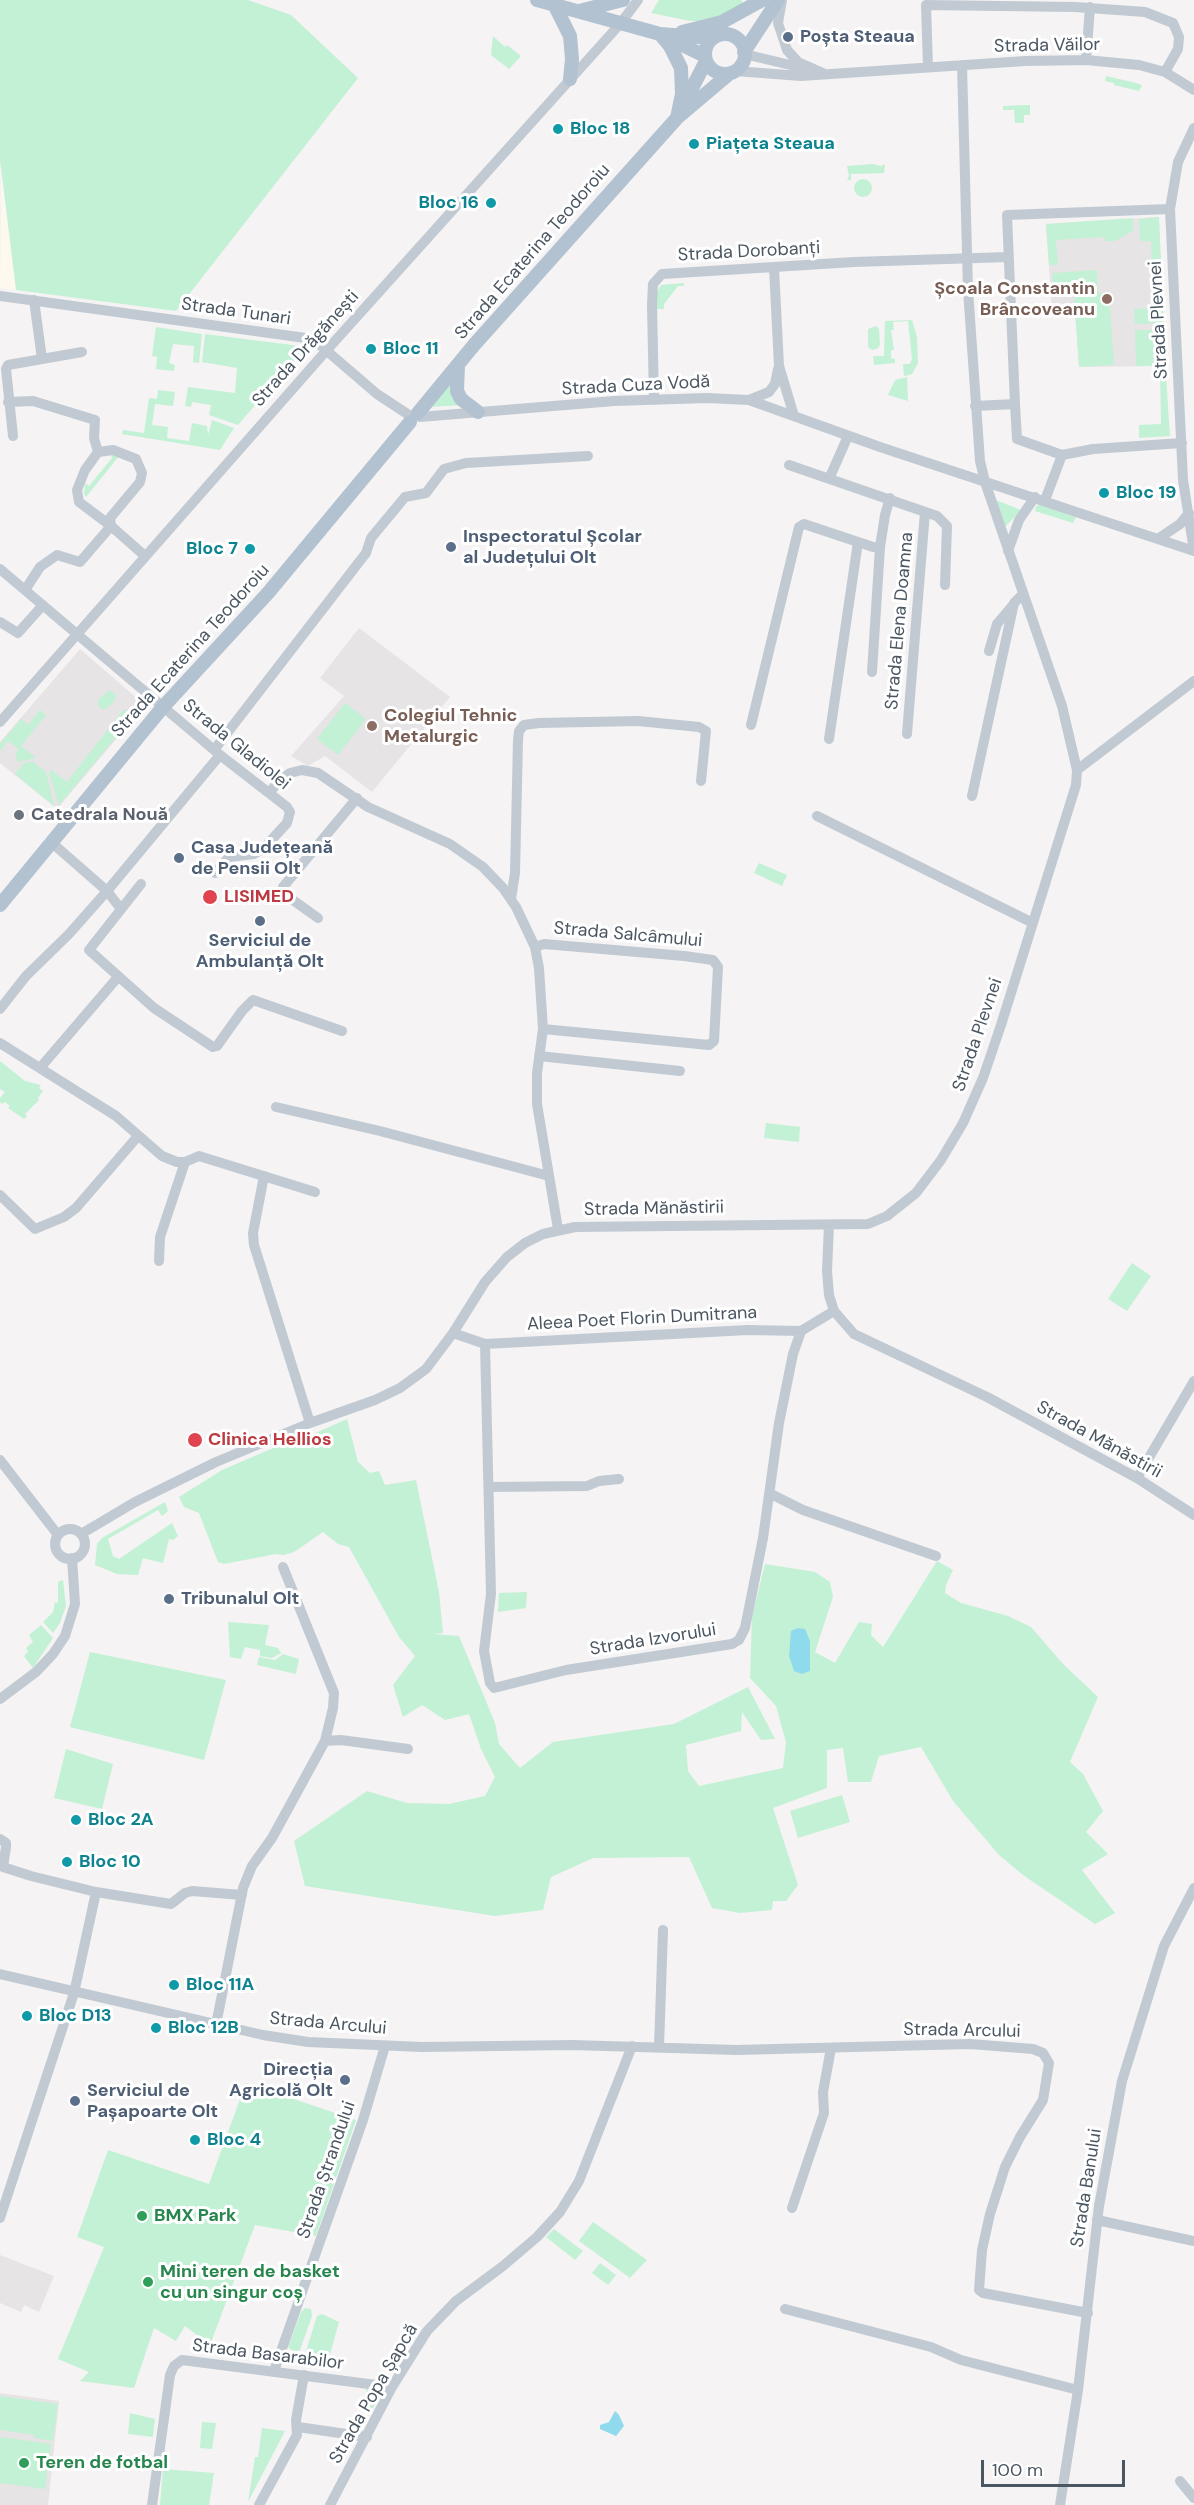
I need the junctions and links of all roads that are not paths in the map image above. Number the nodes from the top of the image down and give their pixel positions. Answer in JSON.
{"nodes":[{"id":1,"x":537,"y":0,"type":"edge"},
{"id":2,"x":623,"y":0,"type":"edge"},
{"id":3,"x":638,"y":0,"type":"edge"},
{"id":4,"x":780,"y":0,"type":"edge"},
{"id":5,"x":760,"y":1,"type":"edge"},
{"id":6,"x":555,"y":6,"type":"junction"},
{"id":7,"x":1090,"y":7,"type":"junction"},
{"id":8,"x":573,"y":12,"type":"junction"},
{"id":9,"x":620,"y":24,"type":"junction"},
{"id":10,"x":660,"y":34,"type":"junction"},
{"id":11,"x":720,"y":36,"type":"junction"},
{"id":12,"x":744,"y":53,"type":"junction"},
{"id":13,"x":706,"y":58,"type":"junction"},
{"id":14,"x":1086,"y":60,"type":"junction"},
{"id":15,"x":962,"y":65,"type":"junction"},
{"id":16,"x":928,"y":67,"type":"junction"},
{"id":17,"x":732,"y":72,"type":"junction"},
{"id":18,"x":1166,"y":72,"type":"junction"},
{"id":19,"x":824,"y":73,"type":"junction"},
{"id":20,"x":570,"y":80,"type":"junction"},
{"id":21,"x":1194,"y":90,"type":"edge"},
{"id":22,"x":677,"y":118,"type":"junction"},
{"id":23,"x":1194,"y":128,"type":"edge"},
{"id":24,"x":1170,"y":209,"type":"junction"},
{"id":25,"x":1008,"y":257,"type":"junction"},
{"id":26,"x":967,"y":258,"type":"junction"},
{"id":27,"x":774,"y":268,"type":"junction"},
{"id":28,"x":0,"y":296,"type":"edge"},
{"id":29,"x":34,"y":300,"type":"junction"},
{"id":30,"x":326,"y":351,"type":"junction"},
{"id":31,"x":82,"y":352,"type":"dead end"},
{"id":32,"x":42,"y":359,"type":"junction"},
{"id":33,"x":458,"y":365,"type":"junction"},
{"id":34,"x":779,"y":366,"type":"junction"},
{"id":35,"x":654,"y":400,"type":"junction"},
{"id":36,"x":749,"y":400,"type":"junction"},
{"id":37,"x":8,"y":402,"type":"junction"},
{"id":38,"x":1015,"y":404,"type":"junction"},
{"id":39,"x":975,"y":406,"type":"junction"},
{"id":40,"x":478,"y":412,"type":"junction"},
{"id":41,"x":794,"y":416,"type":"junction"},
{"id":42,"x":414,"y":417,"type":"junction"},
{"id":43,"x":848,"y":435,"type":"junction"},
{"id":44,"x":13,"y":436,"type":"dead end"},
{"id":45,"x":1182,"y":443,"type":"junction"},
{"id":46,"x":98,"y":453,"type":"junction"},
{"id":47,"x":1062,"y":455,"type":"junction"},
{"id":48,"x":588,"y":456,"type":"dead end"},
{"id":49,"x":789,"y":465,"type":"dead end"},
{"id":50,"x":829,"y":480,"type":"junction"},
{"id":51,"x":985,"y":482,"type":"junction"},
{"id":52,"x":890,"y":498,"type":"junction"},
{"id":53,"x":1040,"y":499,"type":"junction"},
{"id":54,"x":925,"y":512,"type":"junction"},
{"id":55,"x":1189,"y":513,"type":"junction"},
{"id":56,"x":111,"y":526,"type":"junction"},
{"id":57,"x":1158,"y":539,"type":"junction"},
{"id":58,"x":858,"y":542,"type":"junction"},
{"id":59,"x":880,"y":547,"type":"junction"},
{"id":60,"x":1008,"y":551,"type":"junction"},
{"id":61,"x":1194,"y":551,"type":"edge"},
{"id":62,"x":145,"y":556,"type":"junction"},
{"id":63,"x":0,"y":570,"type":"edge"},
{"id":64,"x":945,"y":585,"type":"dead end"},
{"id":65,"x":25,"y":590,"type":"junction"},
{"id":66,"x":1023,"y":594,"type":"junction"},
{"id":67,"x":1014,"y":603,"type":"junction"},
{"id":68,"x":43,"y":605,"type":"junction"},
{"id":69,"x":0,"y":622,"type":"edge"},
{"id":70,"x":76,"y":634,"type":"junction"},
{"id":71,"x":989,"y":651,"type":"dead end"},
{"id":72,"x":872,"y":672,"type":"dead end"},
{"id":73,"x":1194,"y":681,"type":"edge"},
{"id":74,"x":163,"y":707,"type":"junction"},
{"id":75,"x":0,"y":722,"type":"edge"},
{"id":76,"x":751,"y":725,"type":"dead end"},
{"id":77,"x":907,"y":734,"type":"dead end"},
{"id":78,"x":829,"y":739,"type":"dead end"},
{"id":79,"x":217,"y":752,"type":"junction"},
{"id":80,"x":1077,"y":770,"type":"junction"},
{"id":81,"x":700,"y":782,"type":"dead end"},
{"id":82,"x":270,"y":794,"type":"junction"},
{"id":83,"x":972,"y":796,"type":"dead end"},
{"id":84,"x":357,"y":798,"type":"junction"},
{"id":85,"x":817,"y":816,"type":"dead end"},
{"id":86,"x":51,"y":842,"type":"junction"},
{"id":87,"x":215,"y":873,"type":"dead end"},
{"id":88,"x":141,"y":884,"type":"dead end"},
{"id":89,"x":107,"y":891,"type":"junction"},
{"id":90,"x":511,"y":899,"type":"junction"},
{"id":91,"x":0,"y":905,"type":"edge"},
{"id":92,"x":122,"y":909,"type":"junction"},
{"id":93,"x":318,"y":918,"type":"dead end"},
{"id":94,"x":1033,"y":923,"type":"junction"},
{"id":95,"x":535,"y":946,"type":"junction"},
{"id":96,"x":118,"y":977,"type":"junction"},
{"id":97,"x":0,"y":1010,"type":"edge"},
{"id":98,"x":543,"y":1029,"type":"junction"},
{"id":99,"x":342,"y":1031,"type":"dead end"},
{"id":100,"x":0,"y":1043,"type":"edge"},
{"id":101,"x":539,"y":1056,"type":"junction"},
{"id":102,"x":40,"y":1068,"type":"junction"},
{"id":103,"x":680,"y":1071,"type":"dead end"},
{"id":104,"x":276,"y":1107,"type":"dead end"},
{"id":105,"x":138,"y":1136,"type":"junction"},
{"id":106,"x":185,"y":1162,"type":"junction"},
{"id":107,"x":264,"y":1176,"type":"junction"},
{"id":108,"x":549,"y":1176,"type":"junction"},
{"id":109,"x":315,"y":1192,"type":"dead end"},
{"id":110,"x":0,"y":1195,"type":"edge"},
{"id":111,"x":829,"y":1225,"type":"junction"},
{"id":112,"x":558,"y":1229,"type":"junction"},
{"id":113,"x":159,"y":1261,"type":"dead end"},
{"id":114,"x":834,"y":1311,"type":"junction"},
{"id":115,"x":801,"y":1331,"type":"junction"},
{"id":116,"x":453,"y":1333,"type":"junction"},
{"id":117,"x":485,"y":1344,"type":"junction"},
{"id":118,"x":1194,"y":1381,"type":"edge"},
{"id":119,"x":310,"y":1423,"type":"junction"},
{"id":120,"x":0,"y":1460,"type":"edge"},
{"id":121,"x":1137,"y":1478,"type":"junction"},
{"id":122,"x":619,"y":1479,"type":"dead end"},
{"id":123,"x":489,"y":1486,"type":"junction"},
{"id":124,"x":771,"y":1494,"type":"junction"},
{"id":125,"x":1193,"y":1513,"type":"edge"},
{"id":126,"x":58,"y":1534,"type":"junction"},
{"id":127,"x":81,"y":1534,"type":"junction"},
{"id":128,"x":936,"y":1556,"type":"dead end"},
{"id":129,"x":72,"y":1558,"type":"junction"},
{"id":130,"x":283,"y":1568,"type":"dead end"},
{"id":131,"x":0,"y":1699,"type":"edge"},
{"id":132,"x":325,"y":1741,"type":"junction"},
{"id":133,"x":408,"y":1749,"type":"dead end"},
{"id":134,"x":0,"y":1839,"type":"edge"},
{"id":135,"x":1194,"y":1888,"type":"edge"},
{"id":136,"x":96,"y":1892,"type":"junction"},
{"id":137,"x":242,"y":1895,"type":"junction"},
{"id":138,"x":663,"y":1930,"type":"dead end"},
{"id":139,"x":0,"y":1974,"type":"edge"},
{"id":140,"x":75,"y":1993,"type":"junction"},
{"id":141,"x":216,"y":2025,"type":"junction"},
{"id":142,"x":385,"y":2046,"type":"junction"},
{"id":143,"x":632,"y":2046,"type":"junction"},
{"id":144,"x":659,"y":2047,"type":"junction"},
{"id":145,"x":831,"y":2048,"type":"junction"},
{"id":146,"x":5,"y":2184,"type":"edge"},
{"id":147,"x":792,"y":2208,"type":"dead end"},
{"id":148,"x":0,"y":2218,"type":"edge"},
{"id":149,"x":1097,"y":2220,"type":"junction"},
{"id":150,"x":1194,"y":2241,"type":"edge"},
{"id":151,"x":785,"y":2309,"type":"dead end"},
{"id":152,"x":1088,"y":2313,"type":"junction"},
{"id":153,"x":274,"y":2371,"type":"junction"},
{"id":154,"x":304,"y":2375,"type":"junction"},
{"id":155,"x":392,"y":2387,"type":"junction"},
{"id":156,"x":1078,"y":2391,"type":"junction"},
{"id":157,"x":298,"y":2427,"type":"junction"},
{"id":158,"x":367,"y":2437,"type":"junction"},
{"id":159,"x":1179,"y":2481,"type":"dead end"},
{"id":160,"x":1194,"y":2498,"type":"edge"},
{"id":161,"x":153,"y":2505,"type":"edge"},
{"id":162,"x":259,"y":2505,"type":"edge"},
{"id":163,"x":330,"y":2505,"type":"edge"},
{"id":164,"x":1060,"y":2505,"type":"edge"}],
"edges":[{"from":1,"to":6,"type":"main road"},
{"from":2,"to":8,"type":"main road"},
{"from":3,"to":9,"type":"street","name":"Strada Drăgănești"},
{"from":4,"to":12,"type":"main road"},
{"from":4,"to":19,"type":"street"},
{"from":5,"to":10,"type":"main road"},
{"from":5,"to":11,"type":"main road"},
{"from":6,"to":8,"type":"main road"},
{"from":6,"to":20,"type":"main road"},
{"from":7,"to":14,"type":"street"},
{"from":7,"to":16,"type":"street","name":"Strada Văilor"},
{"from":7,"to":18,"type":"street","name":"Strada Văilor"},
{"from":8,"to":9,"type":"main road"},
{"from":9,"to":10,"type":"main road"},
{"from":9,"to":20,"type":"street","name":"Strada Drăgănești"},
{"from":10,"to":11,"type":"main road"},
{"from":10,"to":13,"type":"main road"},
{"from":10,"to":22,"type":"main road"},
{"from":11,"to":12,"type":"main road"},
{"from":11,"to":13,"type":"main road"},
{"from":12,"to":17,"type":"main road"},
{"from":12,"to":19,"type":"street","name":"Strada Văilor"},
{"from":13,"to":17,"type":"main road"},
{"from":13,"to":22,"type":"main road","name":"Strada Ecaterina Teodoroiu"},
{"from":14,"to":15,"type":"street","name":"Strada Văilor"},
{"from":14,"to":18,"type":"street","name":"Strada Văilor"},
{"from":15,"to":16,"type":"street","name":"Strada Văilor"},
{"from":15,"to":26,"type":"street"},
{"from":16,"to":19,"type":"street","name":"Strada Văilor"},
{"from":17,"to":19,"type":"street","name":"Strada Văilor"},
{"from":17,"to":22,"type":"main road","name":"Strada Ecaterina Teodoroiu"},
{"from":18,"to":21,"type":"street","name":"Strada Văilor"},
{"from":20,"to":30,"type":"street","name":"Strada Drăgănești"},
{"from":22,"to":33,"type":"main road","name":"Strada Ecaterina Teodoroiu"},
{"from":23,"to":24,"type":"street","name":"Strada Plevnei"},
{"from":24,"to":25,"type":"street"},
{"from":24,"to":45,"type":"street","name":"Strada Plevnei"},
{"from":25,"to":26,"type":"street"},
{"from":25,"to":38,"type":"street"},
{"from":26,"to":27,"type":"street","name":"Strada Dorobanți"},
{"from":26,"to":39,"type":"street"},
{"from":27,"to":34,"type":"street"},
{"from":27,"to":35,"type":"street","name":"Strada Dorobanți"},
{"from":28,"to":29,"type":"street","name":"Strada Tunari"},
{"from":29,"to":30,"type":"street","name":"Strada Tunari"},
{"from":29,"to":32,"type":"street"},
{"from":30,"to":42,"type":"street","name":"Strada Tunari"},
{"from":30,"to":62,"type":"street","name":"Strada Drăgănești"},
{"from":31,"to":32,"type":"street"},
{"from":32,"to":37,"type":"street"},
{"from":33,"to":40,"type":"main road"},
{"from":33,"to":42,"type":"main road","name":"Strada Ecaterina Teodoroiu"},
{"from":34,"to":36,"type":"street"},
{"from":34,"to":41,"type":"street"},
{"from":35,"to":36,"type":"street","name":"Strada Cuza Vodă"},
{"from":35,"to":40,"type":"street","name":"Strada Cuza Vodă"},
{"from":36,"to":41,"type":"street","name":"Strada Cuza Vodă"},
{"from":37,"to":44,"type":"street"},
{"from":37,"to":46,"type":"street"},
{"from":38,"to":39,"type":"street"},
{"from":38,"to":47,"type":"street"},
{"from":39,"to":51,"type":"street"},
{"from":40,"to":42,"type":"street","name":"Strada Cuza Vodă"},
{"from":41,"to":43,"type":"street","name":"Strada Cuza Vodă"},
{"from":42,"to":74,"type":"main road","name":"Strada Ecaterina Teodoroiu"},
{"from":43,"to":50,"type":"street"},
{"from":43,"to":51,"type":"street","name":"Strada Cuza Vodă"},
{"from":45,"to":47,"type":"street"},
{"from":45,"to":55,"type":"street","name":"Strada Plevnei"},
{"from":46,"to":56,"type":"street"},
{"from":46,"to":56,"type":"street"},
{"from":47,"to":53,"type":"street"},
{"from":48,"to":79,"type":"street"},
{"from":49,"to":50,"type":"street"},
{"from":50,"to":52,"type":"street"},
{"from":51,"to":53,"type":"street","name":"Strada Cuza Vodă"},
{"from":51,"to":60,"type":"street"},
{"from":52,"to":54,"type":"street","name":"Strada Elena Doamna"},
{"from":52,"to":59,"type":"street","name":"Strada Elena Doamna"},
{"from":53,"to":57,"type":"street","name":"Strada Cuza Vodă"},
{"from":53,"to":60,"type":"street"},
{"from":54,"to":64,"type":"street","name":"Strada Elena Doamna"},
{"from":54,"to":77,"type":"street","name":"Strada Elena Doamna"},
{"from":55,"to":57,"type":"street"},
{"from":55,"to":61,"type":"street","name":"Strada Plevnei"},
{"from":56,"to":62,"type":"street"},
{"from":56,"to":65,"type":"street"},
{"from":57,"to":61,"type":"street","name":"Strada Cuza Vodă"},
{"from":58,"to":59,"type":"street","name":"Strada Elena Doamna"},
{"from":58,"to":76,"type":"street","name":"Strada Elena Doamna"},
{"from":58,"to":78,"type":"street"},
{"from":59,"to":72,"type":"street","name":"Strada Elena Doamna"},
{"from":60,"to":66,"type":"street"},
{"from":62,"to":70,"type":"street","name":"Strada Drăgănești"},
{"from":63,"to":65,"type":"street","name":"Strada Gladiolei"},
{"from":65,"to":68,"type":"street","name":"Strada Gladiolei"},
{"from":66,"to":67,"type":"street"},
{"from":66,"to":80,"type":"street"},
{"from":67,"to":71,"type":"street"},
{"from":67,"to":83,"type":"street"},
{"from":68,"to":69,"type":"street"},
{"from":68,"to":70,"type":"street","name":"Strada Gladiolei"},
{"from":70,"to":74,"type":"street","name":"Strada Gladiolei"},
{"from":70,"to":75,"type":"street","name":"Strada Drăgănești"},
{"from":73,"to":80,"type":"street"},
{"from":74,"to":79,"type":"street","name":"Strada Gladiolei"},
{"from":74,"to":86,"type":"main road","name":"Strada Ecaterina Teodoroiu"},
{"from":79,"to":82,"type":"street","name":"Strada Gladiolei"},
{"from":79,"to":89,"type":"street"},
{"from":80,"to":94,"type":"street","name":"Strada Plevnei"},
{"from":81,"to":90,"type":"street"},
{"from":82,"to":84,"type":"street","name":"Strada Salcâmului"},
{"from":82,"to":87,"type":"street","name":"Strada Gladiolei"},
{"from":84,"to":90,"type":"street","name":"Strada Salcâmului"},
{"from":84,"to":93,"type":"street"},
{"from":85,"to":94,"type":"street"},
{"from":86,"to":89,"type":"street"},
{"from":86,"to":91,"type":"main road","name":"Strada Ecaterina Teodoroiu"},
{"from":88,"to":92,"type":"street"},
{"from":89,"to":92,"type":"street"},
{"from":89,"to":97,"type":"street"},
{"from":90,"to":95,"type":"street","name":"Strada Salcâmului"},
{"from":92,"to":96,"type":"street"},
{"from":94,"to":111,"type":"street","name":"Strada Plevnei"},
{"from":95,"to":98,"type":"street","name":"Strada Salcâmului"},
{"from":95,"to":98,"type":"street","name":"Strada Salcâmului"},
{"from":96,"to":99,"type":"street"},
{"from":96,"to":102,"type":"street"},
{"from":98,"to":101,"type":"street","name":"Strada Salcâmului"},
{"from":100,"to":102,"type":"street"},
{"from":101,"to":103,"type":"street"},
{"from":101,"to":108,"type":"street","name":"Strada Salcâmului"},
{"from":102,"to":105,"type":"street"},
{"from":104,"to":108,"type":"street"},
{"from":105,"to":106,"type":"street"},
{"from":105,"to":110,"type":"street"},
{"from":106,"to":107,"type":"street"},
{"from":106,"to":113,"type":"street"},
{"from":107,"to":109,"type":"street"},
{"from":107,"to":119,"type":"street"},
{"from":108,"to":112,"type":"street","name":"Strada Salcâmului"},
{"from":111,"to":112,"type":"street","name":"Strada Mănăstirii"},
{"from":111,"to":114,"type":"street","name":"Strada Mănăstirii"},
{"from":112,"to":116,"type":"street","name":"Strada Mănăstirii"},
{"from":114,"to":115,"type":"street"},
{"from":114,"to":121,"type":"street","name":"Strada Mănăstirii"},
{"from":115,"to":117,"type":"street","name":"Aleea Poet Florin Dumitrana"},
{"from":115,"to":124,"type":"street","name":"Strada Izvorului"},
{"from":116,"to":117,"type":"street"},
{"from":116,"to":119,"type":"street","name":"Strada Mănăstirii"},
{"from":117,"to":123,"type":"street","name":"Strada Izvorului"},
{"from":118,"to":121,"type":"street"},
{"from":119,"to":127,"type":"street","name":"Strada Mănăstirii"},
{"from":120,"to":126,"type":"street"},
{"from":121,"to":125,"type":"street","name":"Strada Mănăstirii"},
{"from":122,"to":123,"type":"street"},
{"from":123,"to":124,"type":"street","name":"Strada Izvorului"},
{"from":124,"to":128,"type":"street"},
{"from":126,"to":127,"type":"street"},
{"from":126,"to":129,"type":"street"},
{"from":127,"to":129,"type":"street"},
{"from":129,"to":131,"type":"street"},
{"from":130,"to":132,"type":"street"},
{"from":132,"to":133,"type":"street"},
{"from":132,"to":137,"type":"street"},
{"from":134,"to":136,"type":"street"},
{"from":135,"to":149,"type":"street","name":"Strada Banului"},
{"from":136,"to":137,"type":"street"},
{"from":136,"to":140,"type":"street"},
{"from":137,"to":141,"type":"street"},
{"from":138,"to":144,"type":"street"},
{"from":139,"to":140,"type":"street","name":"Strada Arcului"},
{"from":140,"to":141,"type":"street","name":"Strada Arcului"},
{"from":140,"to":146,"type":"street"},
{"from":141,"to":142,"type":"street","name":"Strada Arcului"},
{"from":142,"to":143,"type":"street","name":"Strada Arcului"},
{"from":142,"to":153,"type":"street","name":"Strada Ștrandului"},
{"from":143,"to":144,"type":"street","name":"Strada Arcului"},
{"from":143,"to":155,"type":"street","name":"Strada Popa Șapcă"},
{"from":144,"to":145,"type":"street","name":"Strada Arcului"},
{"from":145,"to":147,"type":"street"},
{"from":145,"to":152,"type":"street","name":"Strada Arcului"},
{"from":146,"to":148,"type":"street"},
{"from":149,"to":150,"type":"street"},
{"from":149,"to":152,"type":"street","name":"Strada Banului"},
{"from":151,"to":156,"type":"street"},
{"from":152,"to":156,"type":"street","name":"Strada Banului"},
{"from":153,"to":154,"type":"street","name":"Strada Basarabilor"},
{"from":153,"to":161,"type":"street","name":"Strada Basarabilor"},
{"from":154,"to":155,"type":"street","name":"Strada Basarabilor"},
{"from":154,"to":157,"type":"street"},
{"from":155,"to":158,"type":"street","name":"Strada Popa Șapcă"},
{"from":156,"to":164,"type":"street","name":"Strada Banului"},
{"from":157,"to":158,"type":"street"},
{"from":157,"to":162,"type":"street"},
{"from":158,"to":163,"type":"street","name":"Strada Popa Șapcă"},
{"from":159,"to":160,"type":"street"}]}
